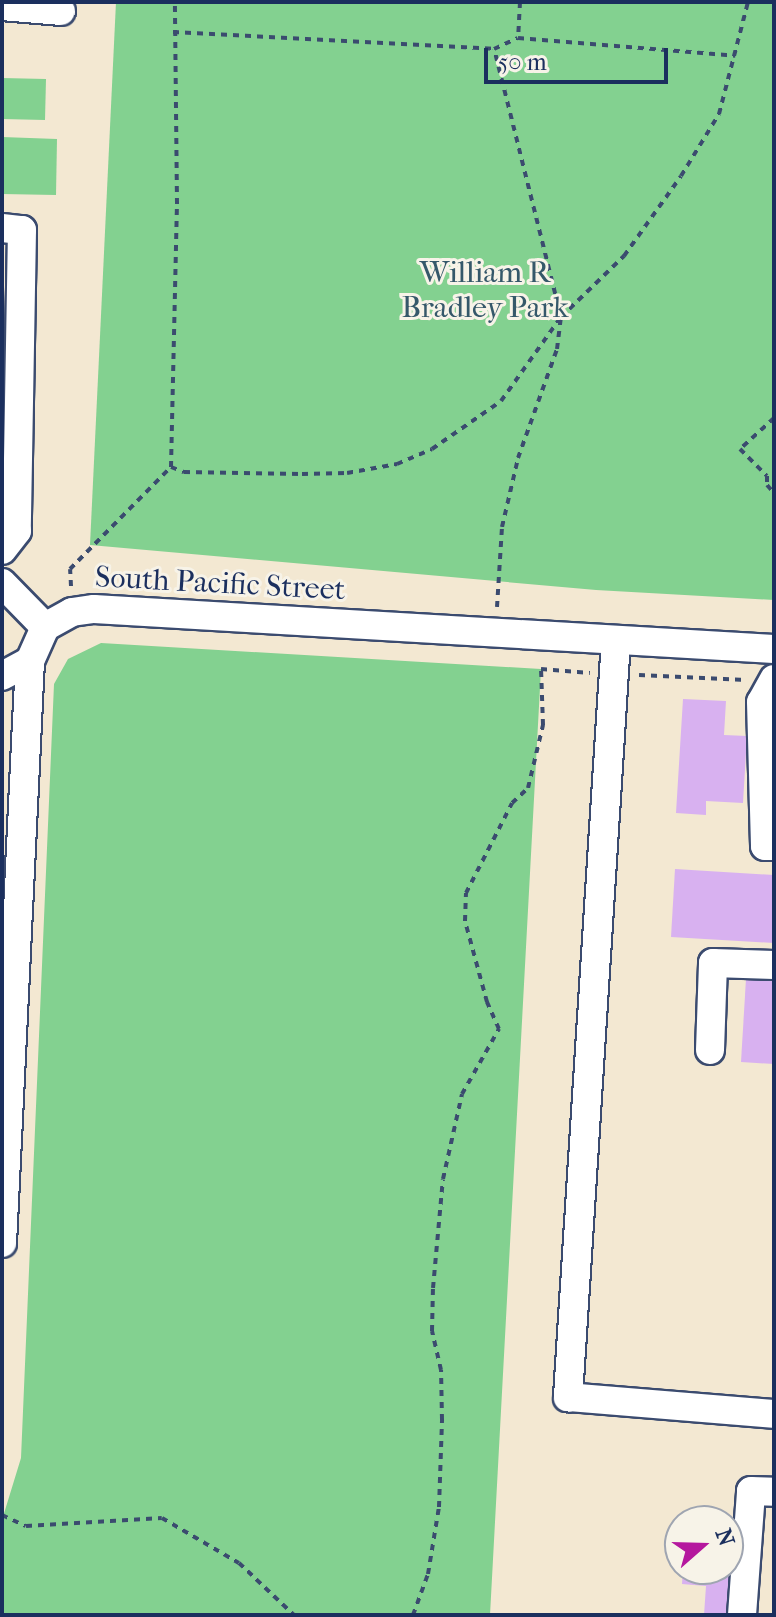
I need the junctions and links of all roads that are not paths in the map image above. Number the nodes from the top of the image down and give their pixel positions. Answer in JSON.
{"nodes":[{"id":1,"x":2,"y":6,"type":"edge"},
{"id":2,"x":61,"y":11,"type":"dead end"},
{"id":3,"x":2,"y":228,"type":"edge"},
{"id":4,"x":2,"y":550,"type":"edge"},
{"id":5,"x":2,"y":583,"type":"edge"},
{"id":6,"x":45,"y":627,"type":"junction"},
{"id":7,"x":616,"y":640,"type":"junction"},
{"id":8,"x":774,"y":649,"type":"edge"},
{"id":9,"x":30,"y":661,"type":"junction"},
{"id":10,"x":2,"y":676,"type":"edge"},
{"id":11,"x":773,"y":680,"type":"edge"},
{"id":12,"x":774,"y":846,"type":"edge"},
{"id":13,"x":774,"y":965,"type":"edge"},
{"id":14,"x":7,"y":1048,"type":"edge"},
{"id":15,"x":710,"y":1050,"type":"dead end"},
{"id":16,"x":2,"y":1243,"type":"edge"},
{"id":17,"x":774,"y":1414,"type":"edge"},
{"id":18,"x":774,"y":1492,"type":"edge"},
{"id":19,"x":742,"y":1615,"type":"edge"}],
"edges":[{"from":1,"to":2,"type":"street"},
{"from":3,"to":4,"type":"street"},
{"from":5,"to":6,"type":"street"},
{"from":6,"to":7,"type":"street","name":"South Pacific Street"},
{"from":6,"to":9,"type":"street"},
{"from":7,"to":8,"type":"street","name":"South Pacific Street"},
{"from":7,"to":17,"type":"street"},
{"from":9,"to":10,"type":"street"},
{"from":9,"to":14,"type":"street"},
{"from":11,"to":12,"type":"street"},
{"from":13,"to":15,"type":"street"},
{"from":14,"to":16,"type":"street"},
{"from":18,"to":19,"type":"street"}]}
